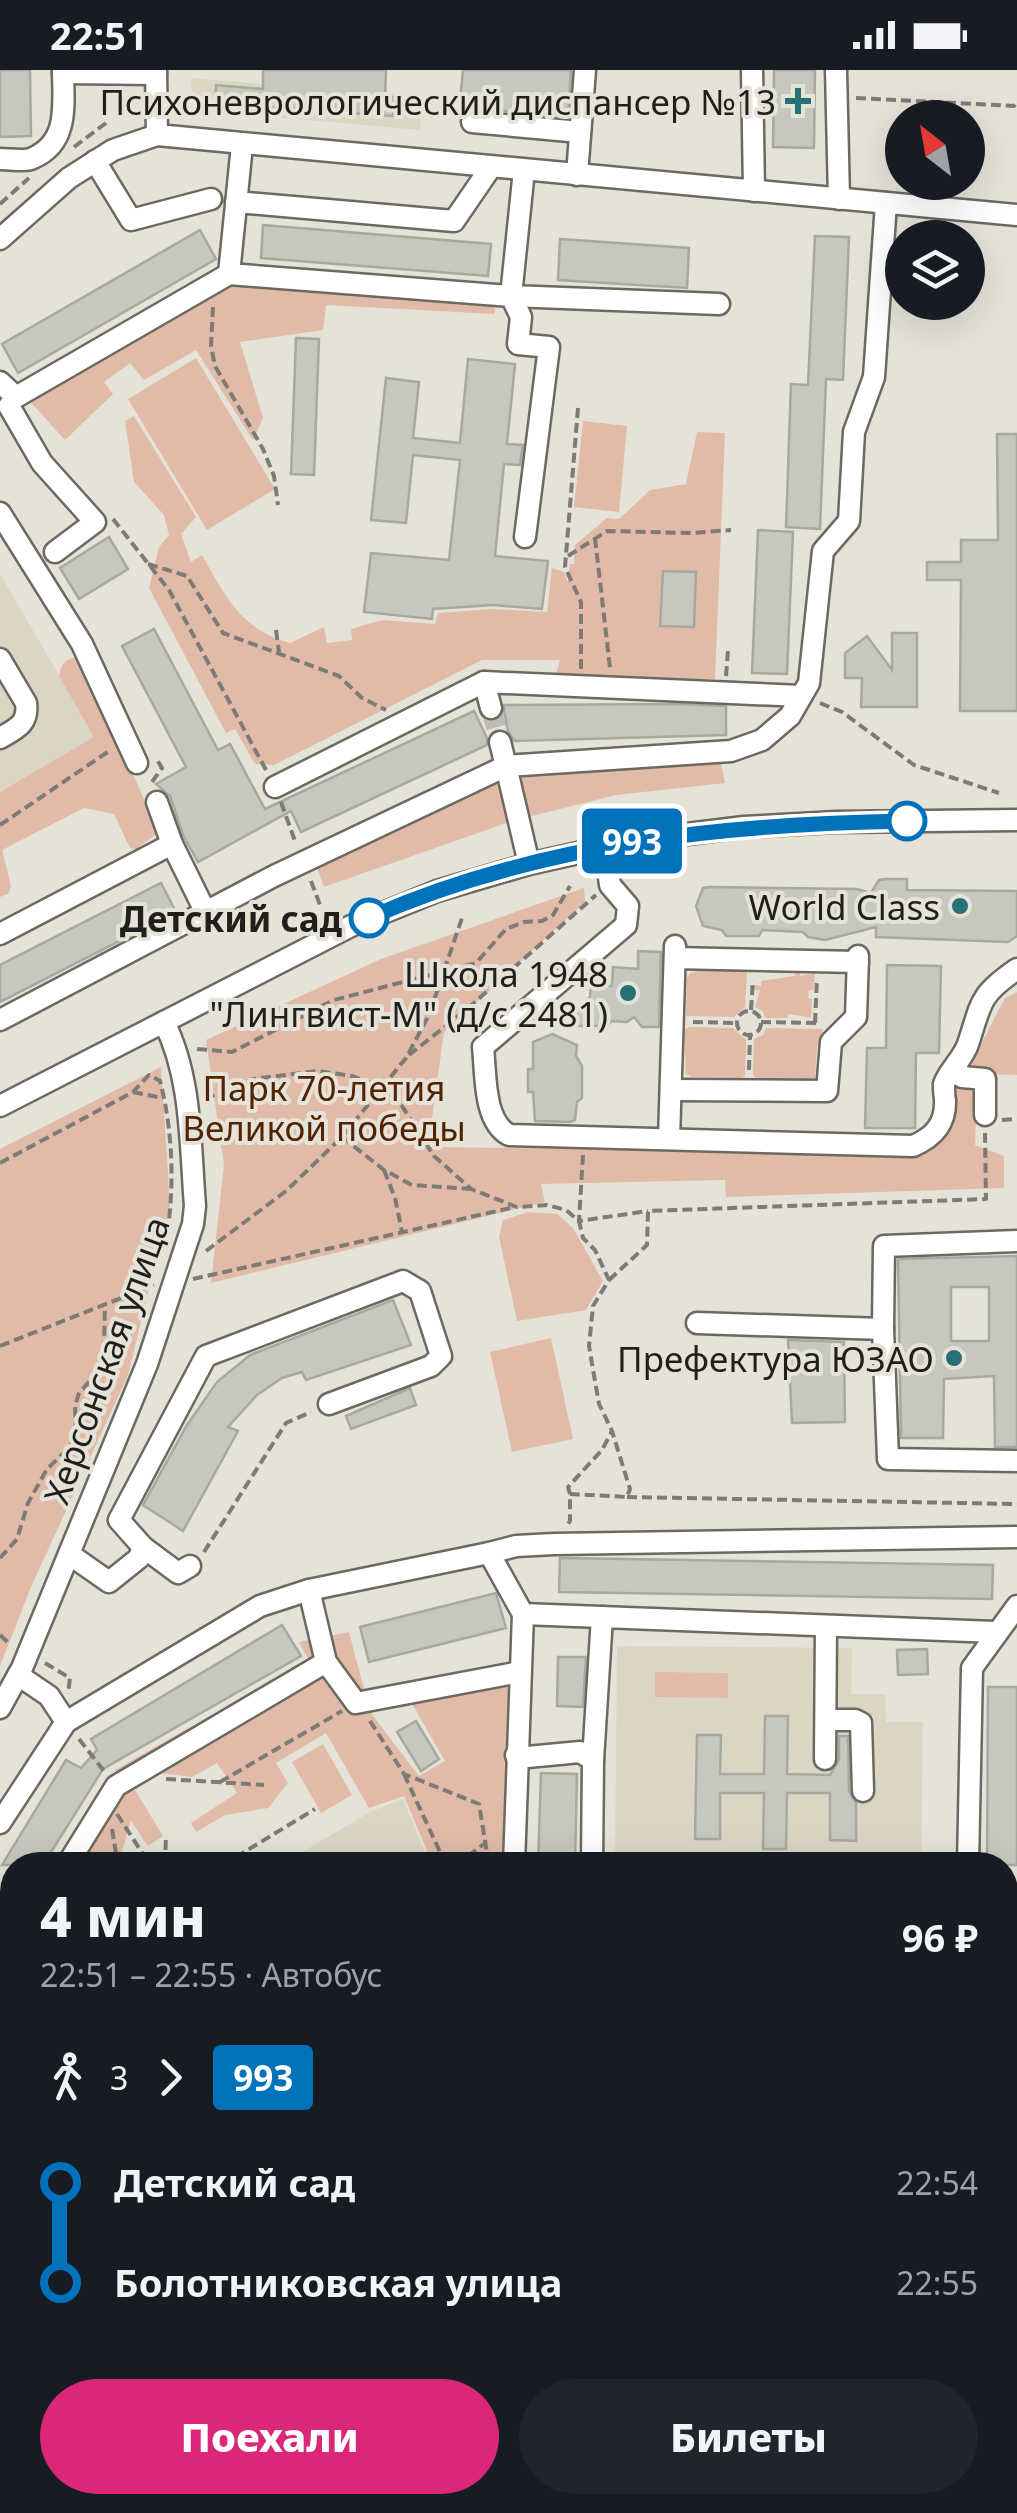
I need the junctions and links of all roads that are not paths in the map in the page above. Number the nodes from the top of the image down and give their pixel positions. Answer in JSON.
{"nodes":[{"id":1,"x":585,"y":70,"type":"edge"},
{"id":2,"x":752,"y":70,"type":"edge"},
{"id":3,"x":836,"y":70,"type":"edge"},
{"id":4,"x":63,"y":72,"type":"edge"},
{"id":5,"x":156,"y":72,"type":"edge"},
{"id":6,"x":472,"y":122,"type":"dead end"},
{"id":7,"x":580,"y":132,"type":"junction"},
{"id":8,"x":157,"y":136,"type":"junction"},
{"id":9,"x":242,"y":145,"type":"junction"},
{"id":10,"x":0,"y":159,"type":"edge"},
{"id":11,"x":96,"y":161,"type":"junction"},
{"id":12,"x":491,"y":166,"type":"junction"},
{"id":13,"x":524,"y":170,"type":"junction"},
{"id":14,"x":577,"y":175,"type":"junction"},
{"id":15,"x":754,"y":191,"type":"junction"},
{"id":16,"x":212,"y":198,"type":"dead end"},
{"id":17,"x":840,"y":199,"type":"junction"},
{"id":18,"x":236,"y":202,"type":"junction"},
{"id":19,"x":886,"y":203,"type":"junction"},
{"id":20,"x":1017,"y":214,"type":"edge"},
{"id":21,"x":0,"y":239,"type":"edge"},
{"id":22,"x":222,"y":278,"type":"junction"},
{"id":23,"x":511,"y":296,"type":"junction"},
{"id":24,"x":719,"y":304,"type":"dead end"},
{"id":25,"x":0,"y":382,"type":"edge"},
{"id":26,"x":9,"y":407,"type":"edge"},
{"id":27,"x":0,"y":513,"type":"edge"},
{"id":28,"x":525,"y":538,"type":"dead end"},
{"id":29,"x":55,"y":552,"type":"dead end"},
{"id":30,"x":0,"y":658,"type":"edge"},
{"id":31,"x":484,"y":682,"type":"junction"},
{"id":32,"x":802,"y":696,"type":"junction"},
{"id":33,"x":491,"y":708,"type":"tunnel mouth"},
{"id":34,"x":0,"y":738,"type":"edge"},
{"id":35,"x":500,"y":742,"type":"tunnel mouth"},
{"id":36,"x":137,"y":764,"type":"dead end"},
{"id":37,"x":506,"y":766,"type":"junction"},
{"id":38,"x":275,"y":787,"type":"road end"},
{"id":39,"x":156,"y":802,"type":"dead end"},
{"id":40,"x":1017,"y":820,"type":"edge"},
{"id":41,"x":172,"y":844,"type":"junction"},
{"id":42,"x":605,"y":846,"type":"junction"},
{"id":43,"x":530,"y":864,"type":"junction"},
{"id":44,"x":206,"y":913,"type":"junction"},
{"id":45,"x":0,"y":934,"type":"edge"},
{"id":46,"x":1017,"y":969,"type":"edge"},
{"id":47,"x":0,"y":1020,"type":"edge"},
{"id":48,"x":164,"y":1022,"type":"junction"},
{"id":49,"x":956,"y":1068,"type":"junction"},
{"id":50,"x":671,"y":1090,"type":"junction"},
{"id":51,"x":0,"y":1106,"type":"edge"},
{"id":52,"x":990,"y":1118,"type":"road end"},
{"id":53,"x":669,"y":1139,"type":"junction"},
{"id":54,"x":1017,"y":1241,"type":"edge"},
{"id":55,"x":696,"y":1323,"type":"dead end"},
{"id":56,"x":883,"y":1330,"type":"junction"},
{"id":57,"x":328,"y":1404,"type":"road end"},
{"id":58,"x":1017,"y":1461,"type":"edge"},
{"id":59,"x":1017,"y":1537,"type":"edge"},
{"id":60,"x":144,"y":1547,"type":"junction"},
{"id":61,"x":490,"y":1553,"type":"junction"},
{"id":62,"x":69,"y":1554,"type":"junction"},
{"id":63,"x":190,"y":1566,"type":"road end"},
{"id":64,"x":310,"y":1590,"type":"junction"},
{"id":65,"x":1017,"y":1606,"type":"edge"},
{"id":66,"x":523,"y":1614,"type":"junction"},
{"id":67,"x":602,"y":1617,"type":"junction"},
{"id":68,"x":826,"y":1626,"type":"junction"},
{"id":69,"x":995,"y":1632,"type":"junction"},
{"id":70,"x":326,"y":1662,"type":"junction"},
{"id":71,"x":520,"y":1672,"type":"junction"},
{"id":72,"x":18,"y":1675,"type":"junction"},
{"id":73,"x":0,"y":1708,"type":"edge"},
{"id":74,"x":826,"y":1720,"type":"junction"},
{"id":75,"x":66,"y":1722,"type":"junction"},
{"id":76,"x":516,"y":1756,"type":"junction"},
{"id":77,"x":825,"y":1759,"type":"dead end"},
{"id":78,"x":593,"y":1760,"type":"junction"},
{"id":79,"x":863,"y":1790,"type":"dead end"},
{"id":80,"x":0,"y":1824,"type":"edge"},
{"id":81,"x":75,"y":1852,"type":"edge"},
{"id":82,"x":514,"y":1852,"type":"edge"},
{"id":83,"x":592,"y":1852,"type":"edge"},
{"id":84,"x":968,"y":1852,"type":"edge"}],
"edges":[{"from":1,"to":7,"type":"street"},
{"from":2,"to":15,"type":"street"},
{"from":3,"to":17,"type":"street"},
{"from":4,"to":5,"type":"street"},
{"from":4,"to":10,"type":"street"},
{"from":5,"to":8,"type":"street"},
{"from":6,"to":7,"type":"street"},
{"from":7,"to":14,"type":"street"},
{"from":8,"to":9,"type":"street"},
{"from":8,"to":11,"type":"street"},
{"from":9,"to":12,"type":"street"},
{"from":9,"to":18,"type":"street"},
{"from":11,"to":16,"type":"street"},
{"from":11,"to":21,"type":"street"},
{"from":12,"to":13,"type":"street"},
{"from":12,"to":18,"type":"street"},
{"from":13,"to":14,"type":"street"},
{"from":13,"to":23,"type":"street"},
{"from":14,"to":15,"type":"street"},
{"from":15,"to":17,"type":"street"},
{"from":17,"to":19,"type":"street"},
{"from":18,"to":22,"type":"street"},
{"from":19,"to":20,"type":"street"},
{"from":19,"to":32,"type":"street"},
{"from":22,"to":23,"type":"street"},
{"from":22,"to":26,"type":"street"},
{"from":23,"to":24,"type":"street"},
{"from":23,"to":28,"type":"street"},
{"from":25,"to":26,"type":"street"},
{"from":26,"to":29,"type":"street"},
{"from":27,"to":36,"type":"street"},
{"from":30,"to":34,"type":"street"},
{"from":31,"to":32,"type":"street"},
{"from":31,"to":33,"type":"street"},
{"from":31,"to":38,"type":"street"},
{"from":32,"to":37,"type":"street"},
{"from":35,"to":37,"type":"street"},
{"from":37,"to":43,"type":"street"},
{"from":37,"to":44,"type":"street"},
{"from":39,"to":41,"type":"street"},
{"from":40,"to":42,"type":"street"},
{"from":41,"to":44,"type":"street"},
{"from":41,"to":45,"type":"street"},
{"from":42,"to":43,"type":"street"},
{"from":42,"to":53,"type":"street"},
{"from":43,"to":48,"type":"street"},
{"from":44,"to":47,"type":"street"},
{"from":46,"to":49,"type":"street"},
{"from":48,"to":51,"type":"street"},
{"from":48,"to":62,"type":"street","name":"Херсонская улица"},
{"from":49,"to":52,"type":"street"},
{"from":49,"to":53,"type":"street"},
{"from":50,"to":50,"type":"street"},
{"from":50,"to":53,"type":"street"},
{"from":54,"to":56,"type":"street"},
{"from":55,"to":56,"type":"street"},
{"from":56,"to":58,"type":"street"},
{"from":57,"to":60,"type":"street"},
{"from":59,"to":61,"type":"street"},
{"from":60,"to":62,"type":"street"},
{"from":60,"to":63,"type":"street"},
{"from":61,"to":64,"type":"street"},
{"from":61,"to":66,"type":"street"},
{"from":62,"to":72,"type":"street","name":"Херсонская улица"},
{"from":64,"to":70,"type":"street"},
{"from":64,"to":75,"type":"street"},
{"from":65,"to":69,"type":"street"},
{"from":66,"to":67,"type":"street"},
{"from":66,"to":71,"type":"street"},
{"from":67,"to":68,"type":"street"},
{"from":67,"to":78,"type":"street"},
{"from":68,"to":69,"type":"street"},
{"from":68,"to":74,"type":"street"},
{"from":69,"to":84,"type":"street"},
{"from":70,"to":71,"type":"street"},
{"from":70,"to":81,"type":"street"},
{"from":71,"to":76,"type":"street"},
{"from":72,"to":73,"type":"street","name":"Херсонская улица"},
{"from":72,"to":75,"type":"street"},
{"from":74,"to":77,"type":"street"},
{"from":74,"to":79,"type":"street"},
{"from":75,"to":80,"type":"street"},
{"from":76,"to":78,"type":"street"},
{"from":76,"to":82,"type":"street"},
{"from":78,"to":83,"type":"street"}]}
